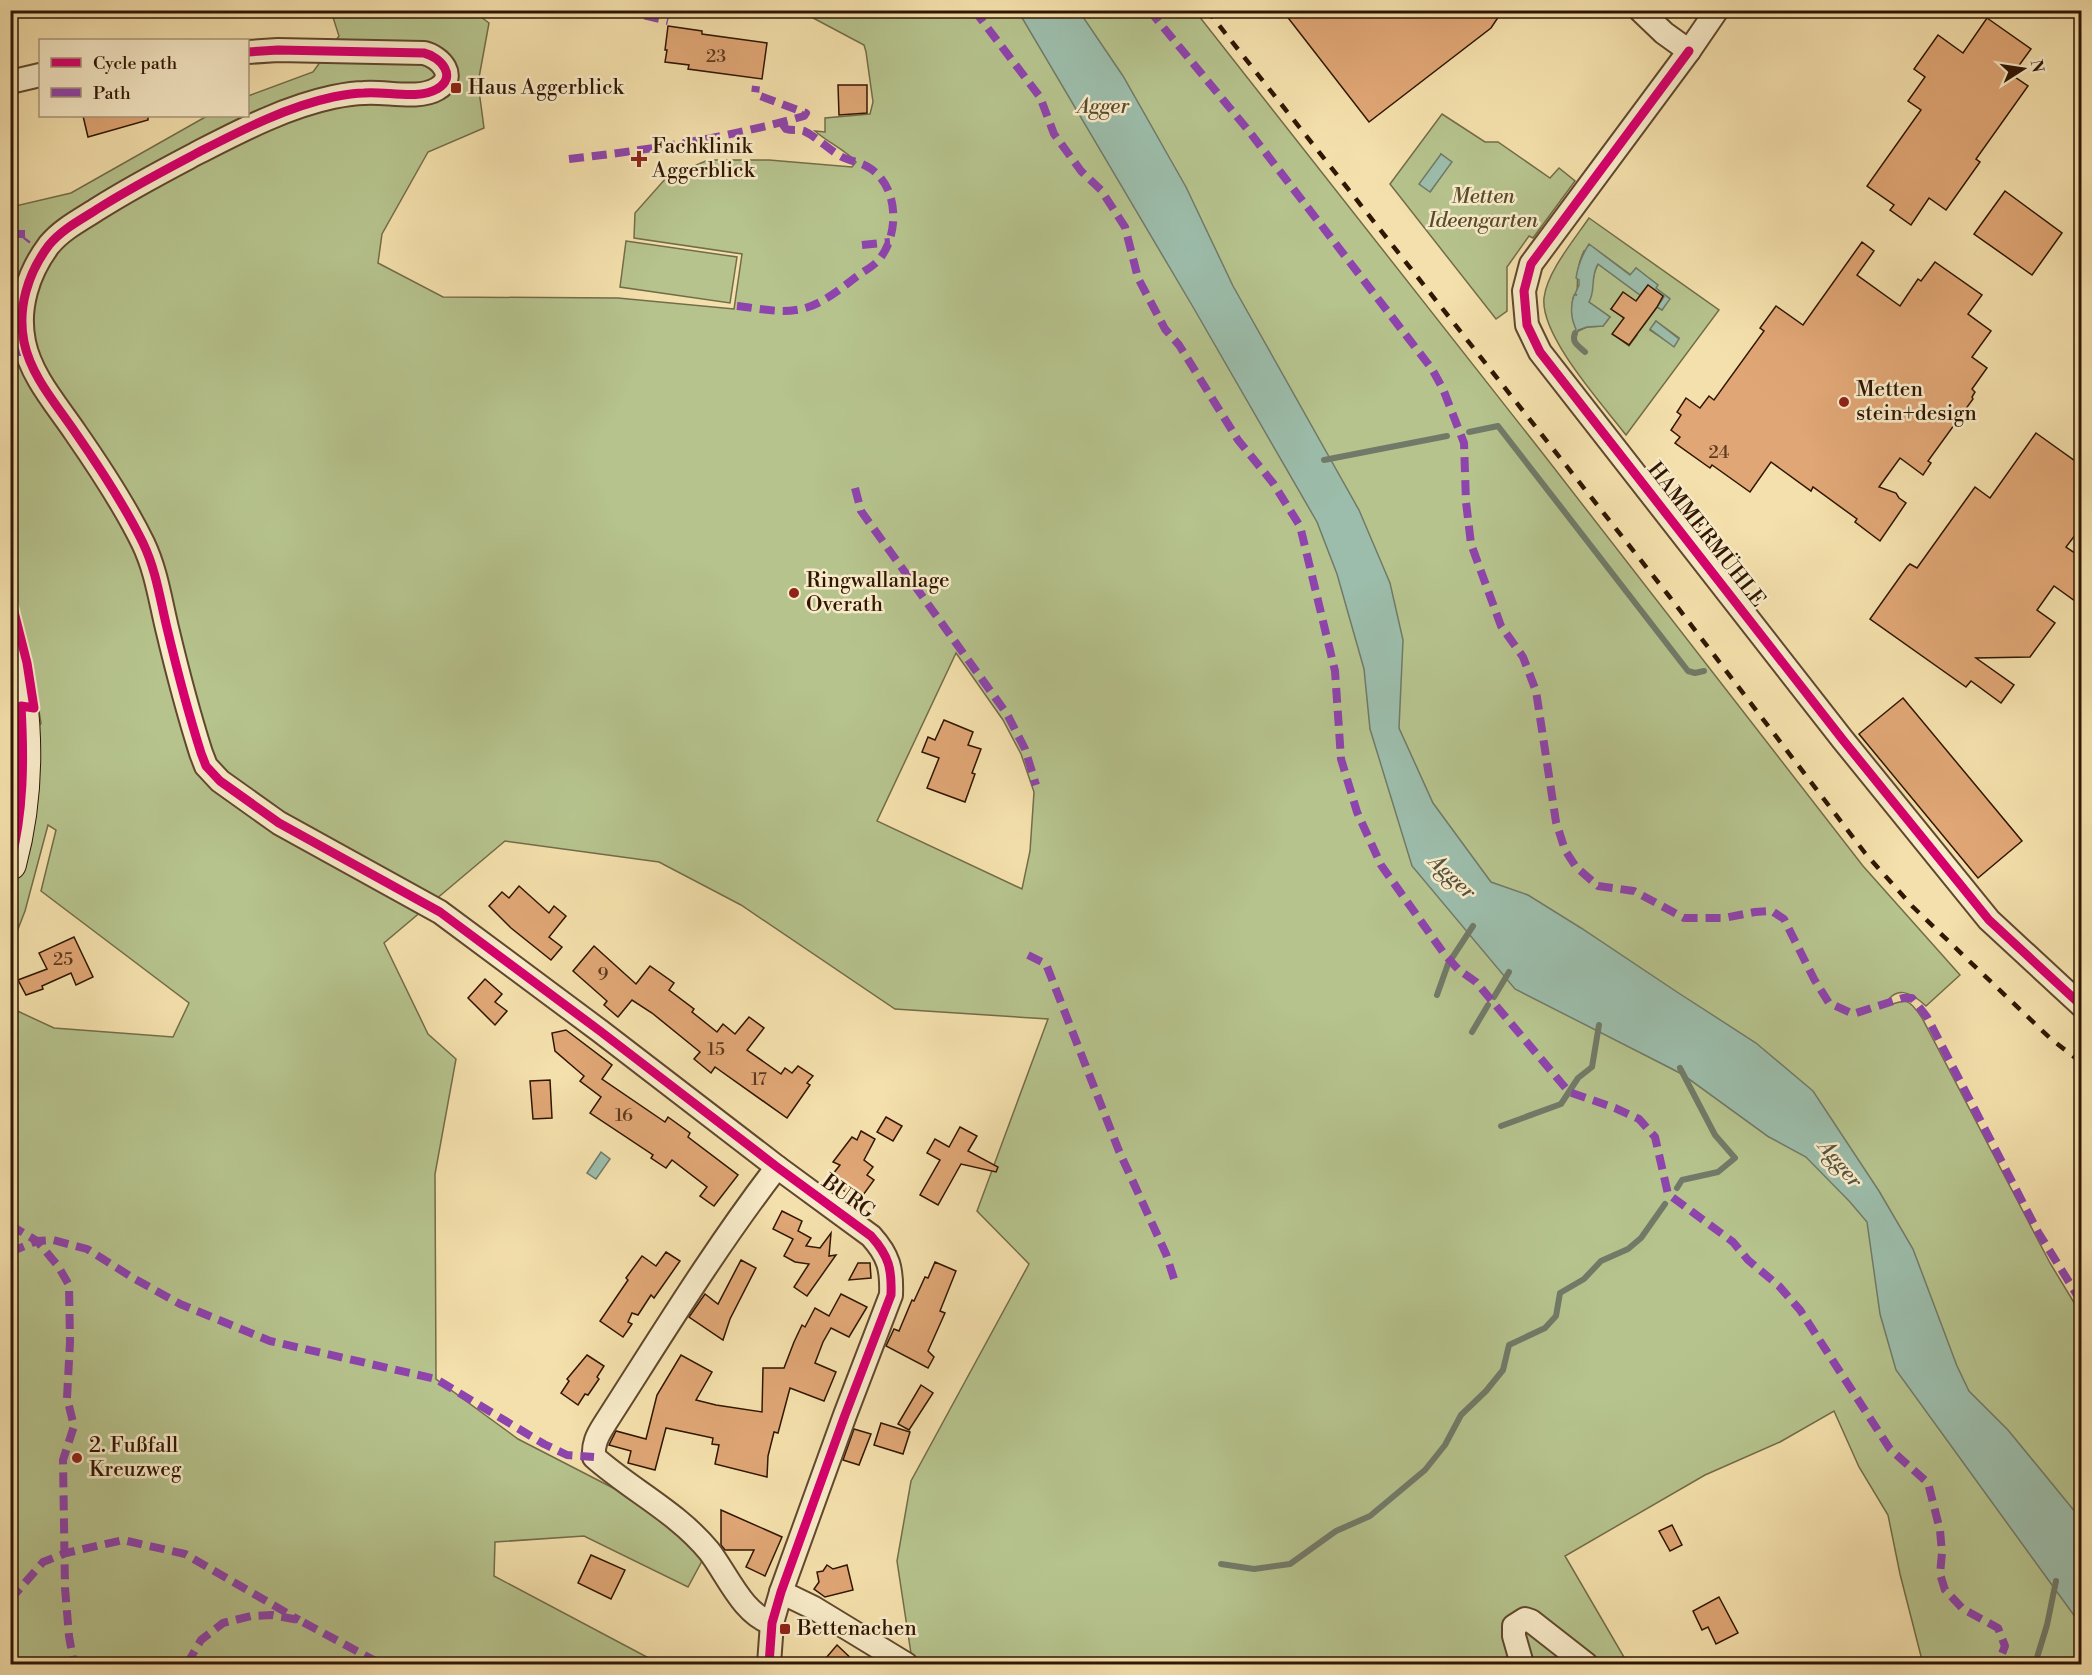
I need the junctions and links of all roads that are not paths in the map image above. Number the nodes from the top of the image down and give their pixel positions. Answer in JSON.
{"nodes":[{"id":1,"x":1640,"y":10,"type":"edge"},
{"id":2,"x":1717,"y":10,"type":"edge"},
{"id":3,"x":1689,"y":51,"type":"junction"},
{"id":4,"x":249,"y":52,"type":"edge"},
{"id":5,"x":39,"y":75,"type":"edge"},
{"id":6,"x":10,"y":82,"type":"edge"},
{"id":7,"x":10,"y":644,"type":"edge"},
{"id":8,"x":10,"y":864,"type":"edge"},
{"id":9,"x":2082,"y":1006,"type":"edge"},
{"id":10,"x":777,"y":1167,"type":"junction"},
{"id":11,"x":781,"y":1592,"type":"junction"},
{"id":12,"x":772,"y":1623,"type":"junction"},
{"id":13,"x":769,"y":1665,"type":"edge"},
{"id":14,"x":906,"y":1665,"type":"edge"},
{"id":15,"x":1522,"y":1665,"type":"edge"},
{"id":16,"x":1586,"y":1665,"type":"edge"}],
"edges":[{"from":1,"to":3,"type":"street"},
{"from":2,"to":3,"type":"street","name":"HAMMERMÜHLE"},
{"from":3,"to":9,"type":"street","name":"HAMMERMÜHLE"},
{"from":4,"to":10,"type":"street","name":"BURG"},
{"from":5,"to":6,"type":"street"},
{"from":7,"to":8,"type":"main road"},
{"from":10,"to":11,"type":"street","name":"BURG"},
{"from":10,"to":12,"type":"street"},
{"from":11,"to":12,"type":"street","name":"BURG"},
{"from":11,"to":14,"type":"street"},
{"from":12,"to":13,"type":"street","name":"BURG"},
{"from":15,"to":16,"type":"street"}]}
